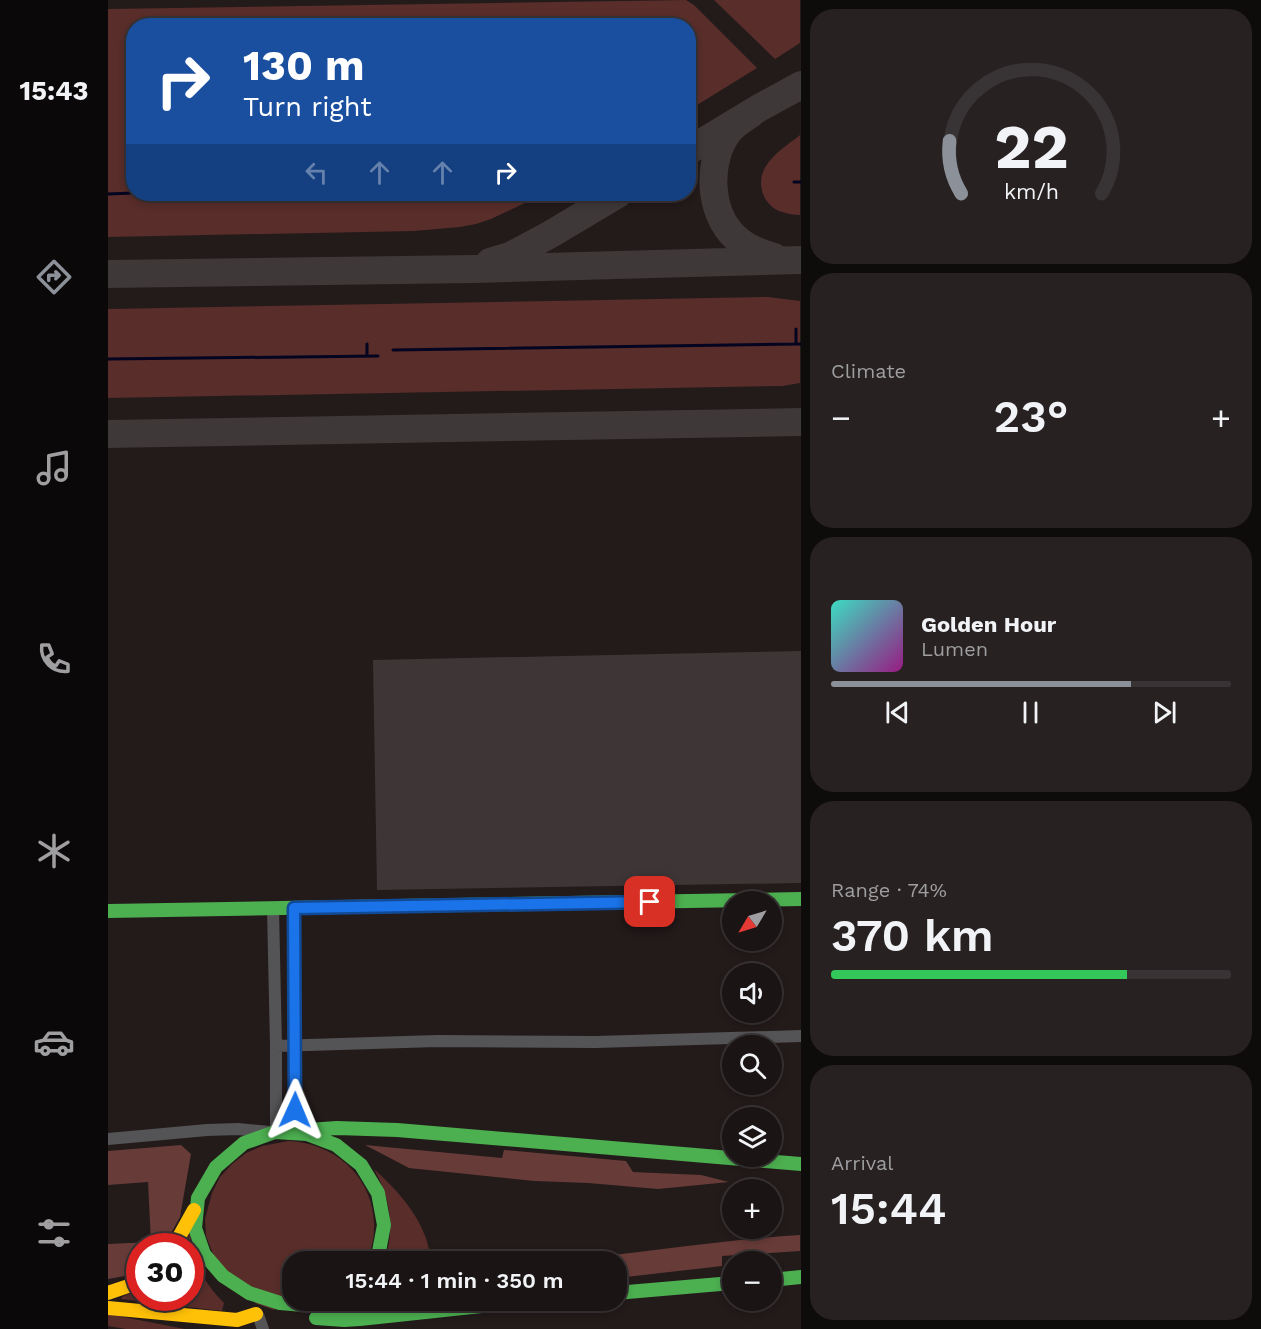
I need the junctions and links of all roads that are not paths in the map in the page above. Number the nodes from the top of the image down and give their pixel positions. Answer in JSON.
{"nodes":[{"id":1,"x":801,"y":899,"type":"edge"},
{"id":2,"x":273,"y":908,"type":"junction"},
{"id":3,"x":294,"y":908,"type":"junction"},
{"id":4,"x":108,"y":911,"type":"edge"},
{"id":5,"x":801,"y":1036,"type":"edge"},
{"id":6,"x":276,"y":1046,"type":"junction"},
{"id":7,"x":296,"y":1046,"type":"junction"},
{"id":8,"x":276,"y":1132,"type":"junction"},
{"id":9,"x":295,"y":1132,"type":"junction"},
{"id":10,"x":108,"y":1139,"type":"edge"},
{"id":11,"x":801,"y":1164,"type":"edge"},
{"id":12,"x":200,"y":1198,"type":"junction"},
{"id":13,"x":181,"y":1233,"type":"edge"},
{"id":14,"x":380,"y":1251,"type":"edge"},
{"id":15,"x":801,"y":1277,"type":"edge"},
{"id":16,"x":782,"y":1279,"type":"edge"},
{"id":17,"x":722,"y":1284,"type":"edge"},
{"id":18,"x":126,"y":1287,"type":"edge"},
{"id":19,"x":627,"y":1292,"type":"edge"},
{"id":20,"x":108,"y":1293,"type":"edge"},
{"id":21,"x":225,"y":1294,"type":"dead end"},
{"id":22,"x":237,"y":1304,"type":"dead end"},
{"id":23,"x":108,"y":1308,"type":"edge"},
{"id":24,"x":330,"y":1311,"type":"edge"},
{"id":25,"x":430,"y":1311,"type":"edge"},
{"id":26,"x":200,"y":1316,"type":"junction"},
{"id":27,"x":360,"y":1318,"type":"junction"},
{"id":28,"x":262,"y":1319,"type":"edge"},
{"id":29,"x":310,"y":1321,"type":"edge"},
{"id":30,"x":226,"y":1329,"type":"edge"},
{"id":31,"x":342,"y":1329,"type":"edge"}],
"edges":[{"from":1,"to":3,"type":"street"},
{"from":2,"to":3,"type":"street"},
{"from":2,"to":4,"type":"street"},
{"from":2,"to":6,"type":"street"},
{"from":3,"to":7,"type":"street"},
{"from":5,"to":7,"type":"street"},
{"from":6,"to":7,"type":"street"},
{"from":6,"to":8,"type":"street"},
{"from":7,"to":9,"type":"street"},
{"from":8,"to":9,"type":"street"},
{"from":8,"to":10,"type":"street"},
{"from":8,"to":12,"type":"street"},
{"from":9,"to":11,"type":"street"},
{"from":9,"to":14,"type":"street"},
{"from":12,"to":13,"type":"street"},
{"from":12,"to":21,"type":"street"},
{"from":15,"to":16,"type":"street"},
{"from":17,"to":19,"type":"street"},
{"from":18,"to":20,"type":"street"},
{"from":22,"to":28,"type":"street"},
{"from":23,"to":26,"type":"street"},
{"from":24,"to":29,"type":"street"},
{"from":25,"to":27,"type":"street"},
{"from":26,"to":28,"type":"street"},
{"from":26,"to":30,"type":"street"},
{"from":27,"to":29,"type":"street"},
{"from":27,"to":31,"type":"street"}]}
